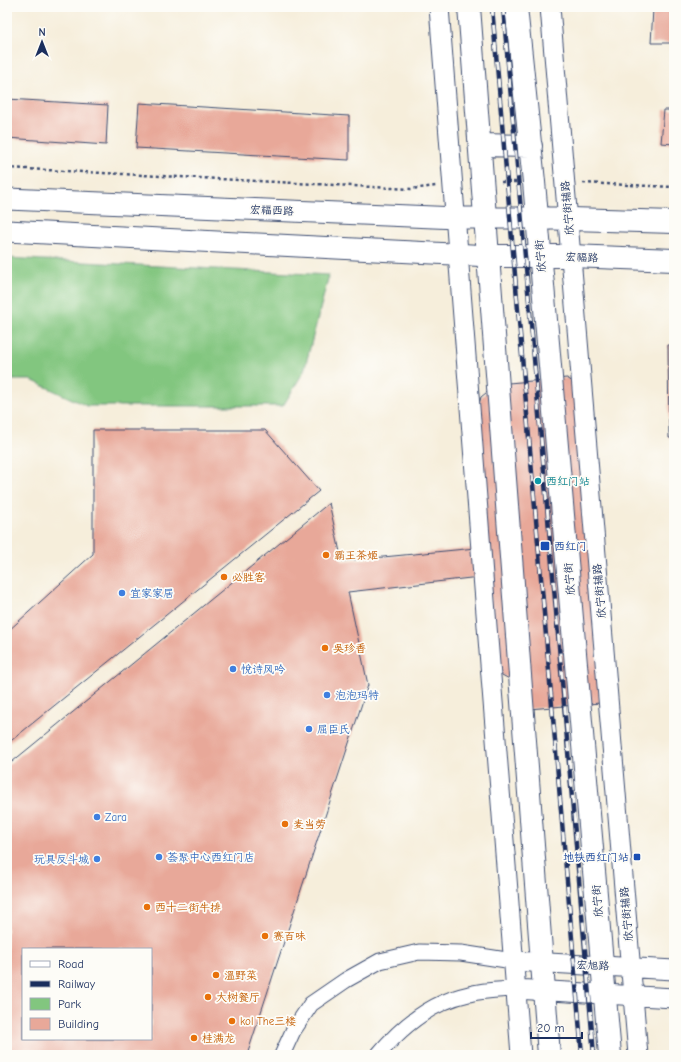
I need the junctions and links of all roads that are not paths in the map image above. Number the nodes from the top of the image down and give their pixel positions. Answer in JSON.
{"nodes":[{"id":1,"x":439,"y":7,"type":"edge"},
{"id":2,"x":469,"y":7,"type":"edge"},
{"id":3,"x":516,"y":7,"type":"edge"},
{"id":4,"x":550,"y":7,"type":"edge"},
{"id":5,"x":481,"y":145,"type":"junction"},
{"id":6,"x":531,"y":146,"type":"junction"},
{"id":7,"x":7,"y":199,"type":"edge"},
{"id":8,"x":567,"y":217,"type":"junction"},
{"id":9,"x":457,"y":218,"type":"junction"},
{"id":10,"x":486,"y":218,"type":"junction"},
{"id":11,"x":537,"y":218,"type":"junction"},
{"id":12,"x":674,"y":222,"type":"edge"},
{"id":13,"x":7,"y":231,"type":"edge"},
{"id":14,"x":460,"y":254,"type":"junction"},
{"id":15,"x":490,"y":256,"type":"junction"},
{"id":16,"x":540,"y":256,"type":"junction"},
{"id":17,"x":571,"y":256,"type":"junction"},
{"id":18,"x":674,"y":260,"type":"edge"},
{"id":19,"x":513,"y":961,"type":"junction"},
{"id":20,"x":543,"y":963,"type":"junction"},
{"id":21,"x":602,"y":965,"type":"junction"},
{"id":22,"x":630,"y":967,"type":"junction"},
{"id":23,"x":674,"y":970,"type":"edge"},
{"id":24,"x":515,"y":989,"type":"junction"},
{"id":25,"x":544,"y":992,"type":"junction"},
{"id":26,"x":605,"y":994,"type":"junction"},
{"id":27,"x":634,"y":995,"type":"junction"},
{"id":28,"x":674,"y":998,"type":"edge"},
{"id":29,"x":282,"y":1055,"type":"edge"},
{"id":30,"x":378,"y":1055,"type":"edge"},
{"id":31,"x":521,"y":1055,"type":"edge"},
{"id":32,"x":549,"y":1055,"type":"edge"},
{"id":33,"x":610,"y":1055,"type":"edge"},
{"id":34,"x":638,"y":1055,"type":"edge"}],
"edges":[{"from":1,"to":9,"type":"street"},
{"from":2,"to":5,"type":"main road"},
{"from":3,"to":6,"type":"main road","name":"欣宁街"},
{"from":4,"to":8,"type":"street","name":"欣宁街辅路"},
{"from":5,"to":6,"type":"main road"},
{"from":5,"to":10,"type":"main road"},
{"from":6,"to":11,"type":"main road","name":"欣宁街"},
{"from":7,"to":9,"type":"main road","name":"宏福西路"},
{"from":8,"to":11,"type":"main road"},
{"from":8,"to":12,"type":"main road"},
{"from":8,"to":17,"type":"street","name":"欣宁街辅路"},
{"from":9,"to":10,"type":"main road","name":"宏福西路"},
{"from":9,"to":14,"type":"street"},
{"from":10,"to":11,"type":"main road","name":"宏福西路"},
{"from":10,"to":15,"type":"main road"},
{"from":11,"to":16,"type":"main road","name":"欣宁街"},
{"from":13,"to":14,"type":"main road"},
{"from":14,"to":15,"type":"main road"},
{"from":14,"to":19,"type":"street"},
{"from":15,"to":16,"type":"main road","name":"宏福路"},
{"from":15,"to":20,"type":"main road"},
{"from":16,"to":17,"type":"main road","name":"宏福路"},
{"from":16,"to":21,"type":"main road","name":"欣宁街"},
{"from":17,"to":18,"type":"main road","name":"宏福路"},
{"from":17,"to":22,"type":"street","name":"欣宁街辅路"},
{"from":19,"to":20,"type":"street","name":"宏旭路"},
{"from":19,"to":24,"type":"street"},
{"from":19,"to":29,"type":"street"},
{"from":20,"to":21,"type":"street","name":"宏旭路"},
{"from":20,"to":25,"type":"main road"},
{"from":21,"to":22,"type":"street","name":"宏旭路"},
{"from":21,"to":26,"type":"main road","name":"欣宁街"},
{"from":22,"to":23,"type":"street","name":"宏旭路"},
{"from":22,"to":27,"type":"street","name":"欣宁街辅路"},
{"from":24,"to":25,"type":"street"},
{"from":24,"to":30,"type":"street"},
{"from":24,"to":31,"type":"street"},
{"from":25,"to":26,"type":"street"},
{"from":25,"to":32,"type":"main road"},
{"from":26,"to":27,"type":"street"},
{"from":26,"to":33,"type":"main road","name":"欣宁街"},
{"from":27,"to":28,"type":"street"},
{"from":27,"to":34,"type":"street","name":"欣宁街辅路"}]}
